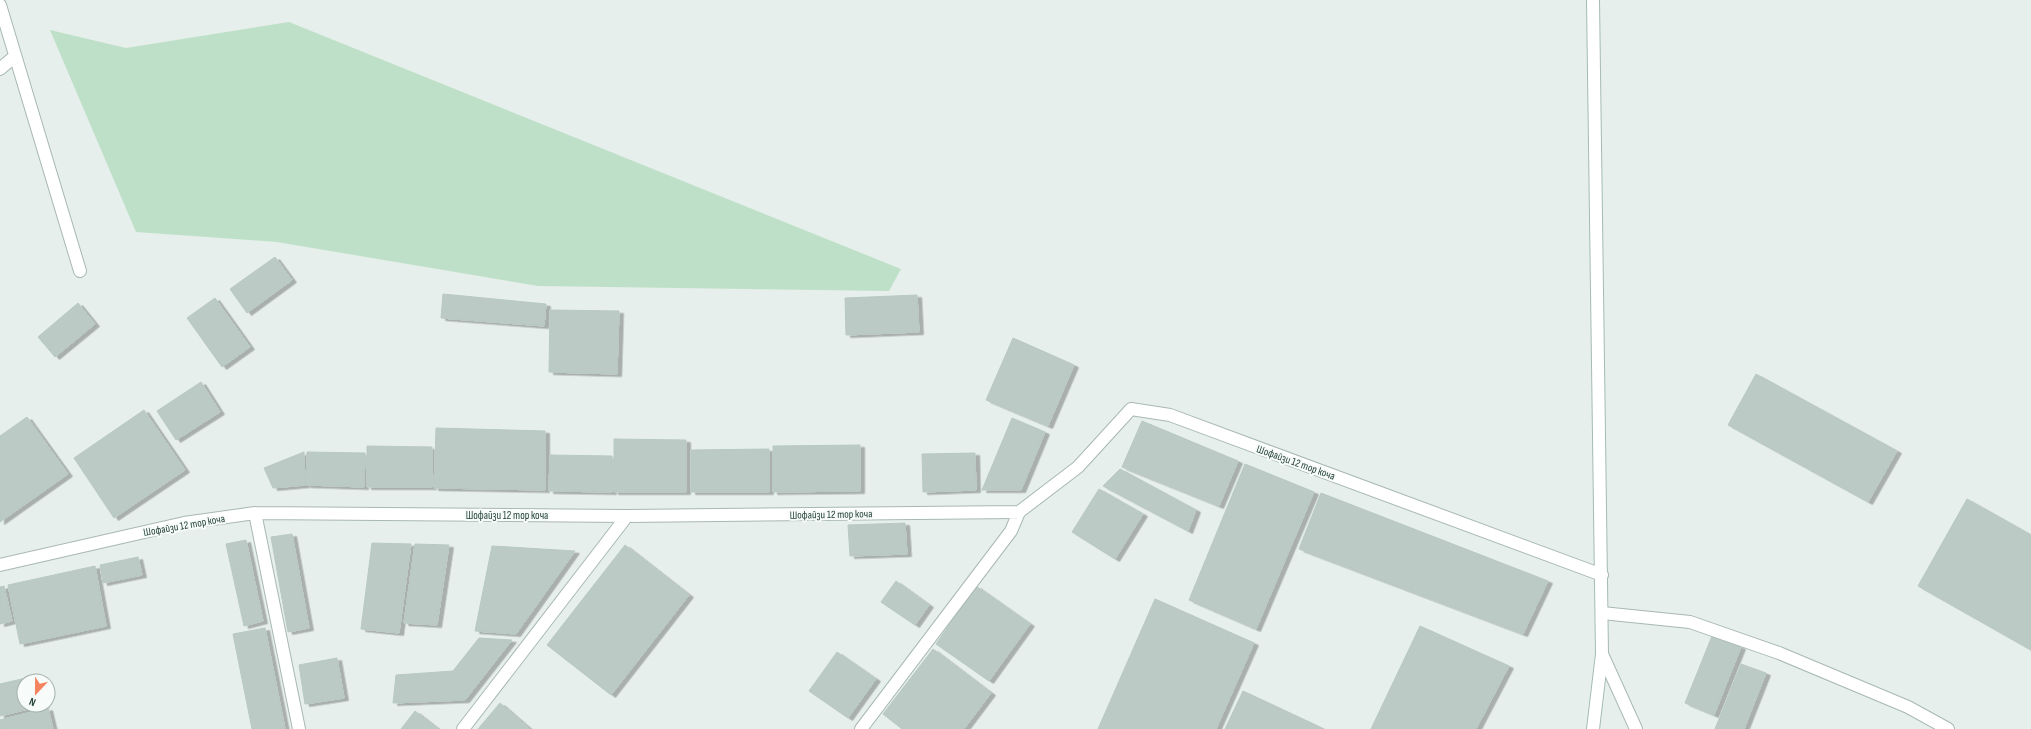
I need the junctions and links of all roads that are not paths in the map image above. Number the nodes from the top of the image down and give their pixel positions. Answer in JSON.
{"nodes":[{"id":1,"x":1594,"y":0,"type":"edge"},
{"id":2,"x":0,"y":5,"type":"edge"},
{"id":3,"x":14,"y":56,"type":"junction"},
{"id":4,"x":0,"y":69,"type":"edge"},
{"id":5,"x":80,"y":271,"type":"dead end"},
{"id":6,"x":1019,"y":512,"type":"junction"},
{"id":7,"x":255,"y":513,"type":"junction"},
{"id":8,"x":627,"y":516,"type":"junction"},
{"id":9,"x":0,"y":564,"type":"edge"},
{"id":10,"x":1602,"y":575,"type":"junction"},
{"id":11,"x":1602,"y":613,"type":"junction"},
{"id":12,"x":1602,"y":654,"type":"junction"},
{"id":13,"x":299,"y":729,"type":"edge"},
{"id":14,"x":463,"y":729,"type":"edge"},
{"id":15,"x":861,"y":729,"type":"edge"},
{"id":16,"x":1593,"y":729,"type":"edge"},
{"id":17,"x":1636,"y":729,"type":"edge"},
{"id":18,"x":1948,"y":729,"type":"edge"}],
"edges":[{"from":1,"to":10,"type":"street"},
{"from":2,"to":3,"type":"street"},
{"from":3,"to":4,"type":"street"},
{"from":3,"to":5,"type":"street"},
{"from":6,"to":8,"type":"street","name":"Шофайзи 12 тор коча"},
{"from":6,"to":10,"type":"street","name":"Шофайзи 12 тор коча"},
{"from":6,"to":15,"type":"street","name":"Шофайзи 12 тор коча"},
{"from":7,"to":8,"type":"street","name":"Шофайзи 12 тор коча"},
{"from":7,"to":9,"type":"street","name":"Шофайзи 12 тор коча"},
{"from":7,"to":13,"type":"street"},
{"from":8,"to":14,"type":"street"},
{"from":10,"to":11,"type":"street"},
{"from":11,"to":12,"type":"street"},
{"from":11,"to":18,"type":"street"},
{"from":12,"to":16,"type":"street"},
{"from":12,"to":17,"type":"street"}]}
